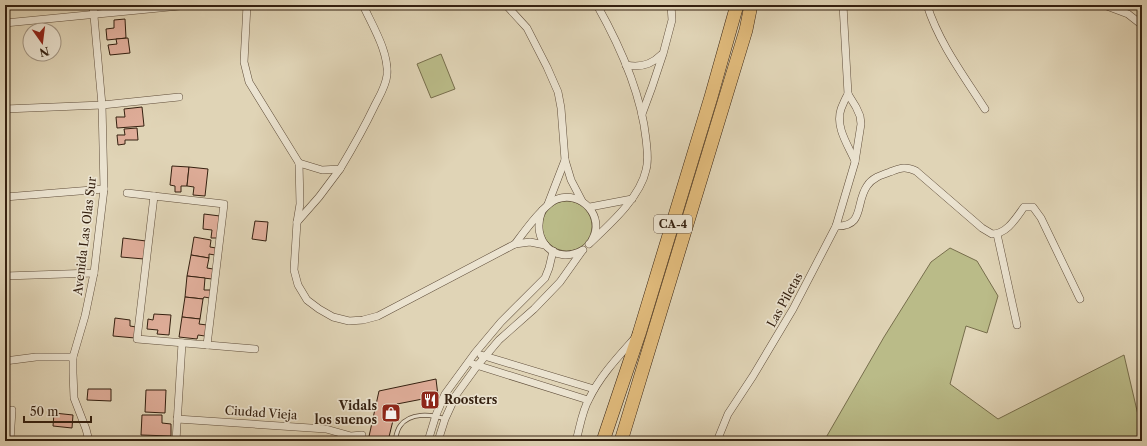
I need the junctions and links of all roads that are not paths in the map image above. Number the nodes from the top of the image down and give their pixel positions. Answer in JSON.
{"nodes":[{"id":1,"x":93,"y":5,"type":"edge"},
{"id":2,"x":190,"y":5,"type":"edge"},
{"id":3,"x":247,"y":5,"type":"edge"},
{"id":4,"x":363,"y":5,"type":"edge"},
{"id":5,"x":506,"y":5,"type":"edge"},
{"id":6,"x":597,"y":5,"type":"edge"},
{"id":7,"x":671,"y":5,"type":"edge"},
{"id":8,"x":737,"y":5,"type":"edge"},
{"id":9,"x":751,"y":5,"type":"edge"},
{"id":10,"x":843,"y":5,"type":"edge"},
{"id":11,"x":927,"y":5,"type":"edge"},
{"id":12,"x":1104,"y":5,"type":"edge"},
{"id":13,"x":94,"y":14,"type":"junction"},
{"id":14,"x":5,"y":23,"type":"edge"},
{"id":15,"x":1142,"y":25,"type":"edge"},
{"id":16,"x":663,"y":54,"type":"junction"},
{"id":17,"x":626,"y":65,"type":"junction"},
{"id":18,"x":848,"y":94,"type":"junction"},
{"id":19,"x":179,"y":97,"type":"dead end"},
{"id":20,"x":102,"y":105,"type":"junction"},
{"id":21,"x":5,"y":109,"type":"edge"},
{"id":22,"x":985,"y":109,"type":"dead end"},
{"id":23,"x":642,"y":114,"type":"junction"},
{"id":24,"x":565,"y":160,"type":"junction"},
{"id":25,"x":855,"y":162,"type":"junction"},
{"id":26,"x":299,"y":163,"type":"junction"},
{"id":27,"x":340,"y":169,"type":"junction"},
{"id":28,"x":104,"y":189,"type":"junction"},
{"id":29,"x":127,"y":192,"type":"dead end"},
{"id":30,"x":154,"y":196,"type":"junction"},
{"id":31,"x":5,"y":198,"type":"edge"},
{"id":32,"x":632,"y":199,"type":"junction"},
{"id":33,"x":582,"y":201,"type":"junction"},
{"id":34,"x":548,"y":204,"type":"junction"},
{"id":35,"x":590,"y":207,"type":"junction"},
{"id":36,"x":542,"y":211,"type":"junction"},
{"id":37,"x":297,"y":222,"type":"junction"},
{"id":38,"x":836,"y":226,"type":"junction"},
{"id":39,"x":997,"y":234,"type":"junction"},
{"id":40,"x":515,"y":244,"type":"junction"},
{"id":41,"x":590,"y":244,"type":"junction"},
{"id":42,"x":545,"y":245,"type":"junction"},
{"id":43,"x":553,"y":251,"type":"junction"},
{"id":44,"x":582,"y":251,"type":"junction"},
{"id":45,"x":94,"y":273,"type":"junction"},
{"id":46,"x":5,"y":276,"type":"edge"},
{"id":47,"x":1080,"y":299,"type":"dead end"},
{"id":48,"x":1017,"y":325,"type":"dead end"},
{"id":49,"x":639,"y":334,"type":"junction"},
{"id":50,"x":182,"y":343,"type":"junction"},
{"id":51,"x":207,"y":345,"type":"junction"},
{"id":52,"x":255,"y":349,"type":"dead end"},
{"id":53,"x":475,"y":353,"type":"junction"},
{"id":54,"x":485,"y":356,"type":"junction"},
{"id":55,"x":73,"y":358,"type":"junction"},
{"id":56,"x":5,"y":361,"type":"edge"},
{"id":57,"x":468,"y":362,"type":"junction"},
{"id":58,"x":477,"y":366,"type":"junction"},
{"id":59,"x":594,"y":389,"type":"junction"},
{"id":60,"x":588,"y":400,"type":"junction"},
{"id":61,"x":12,"y":410,"type":"dead end"},
{"id":62,"x":436,"y":416,"type":"junction"},
{"id":63,"x":177,"y":419,"type":"junction"},
{"id":64,"x":445,"y":419,"type":"junction"},
{"id":65,"x":362,"y":435,"type":"dead end"},
{"id":66,"x":341,"y":437,"type":"edge"},
{"id":67,"x":10,"y":441,"type":"edge"},
{"id":68,"x":89,"y":441,"type":"edge"},
{"id":69,"x":176,"y":441,"type":"edge"},
{"id":70,"x":395,"y":441,"type":"edge"},
{"id":71,"x":428,"y":441,"type":"edge"},
{"id":72,"x":438,"y":441,"type":"edge"},
{"id":73,"x":576,"y":441,"type":"edge"},
{"id":74,"x":603,"y":441,"type":"edge"},
{"id":75,"x":621,"y":441,"type":"edge"},
{"id":76,"x":717,"y":441,"type":"edge"}],
"edges":[{"from":1,"to":13,"type":"street","name":"Avenida Las Olas Sur"},
{"from":2,"to":13,"type":"street"},
{"from":3,"to":26,"type":"street"},
{"from":4,"to":27,"type":"street"},
{"from":5,"to":24,"type":"street"},
{"from":6,"to":17,"type":"street"},
{"from":7,"to":16,"type":"street"},
{"from":8,"to":49,"type":"highway","number":"CA-4"},
{"from":9,"to":75,"type":"highway","number":"CA-4"},
{"from":10,"to":18,"type":"street","name":"Las Piletas"},
{"from":11,"to":22,"type":"street"},
{"from":12,"to":15,"type":"street"},
{"from":13,"to":14,"type":"street"},
{"from":13,"to":20,"type":"street","name":"Avenida Las Olas Sur"},
{"from":16,"to":17,"type":"street"},
{"from":16,"to":23,"type":"street"},
{"from":17,"to":23,"type":"street"},
{"from":18,"to":25,"type":"street","name":"Las Piletas"},
{"from":18,"to":25,"type":"street","name":"Las Piletas"},
{"from":19,"to":20,"type":"street"},
{"from":20,"to":21,"type":"street"},
{"from":20,"to":28,"type":"street","name":"Avenida Las Olas Sur"},
{"from":23,"to":32,"type":"street"},
{"from":24,"to":33,"type":"street"},
{"from":24,"to":34,"type":"street"},
{"from":25,"to":38,"type":"street","name":"Las Piletas"},
{"from":26,"to":27,"type":"street"},
{"from":26,"to":37,"type":"street"},
{"from":27,"to":37,"type":"street"},
{"from":28,"to":31,"type":"street"},
{"from":28,"to":45,"type":"street","name":"Avenida Las Olas Sur"},
{"from":29,"to":30,"type":"street"},
{"from":30,"to":50,"type":"street"},
{"from":30,"to":51,"type":"street"},
{"from":32,"to":35,"type":"street"},
{"from":32,"to":41,"type":"street"},
{"from":33,"to":34,"type":"street"},
{"from":33,"to":35,"type":"street"},
{"from":34,"to":36,"type":"street"},
{"from":35,"to":41,"type":"street"},
{"from":36,"to":40,"type":"street"},
{"from":36,"to":42,"type":"street"},
{"from":37,"to":40,"type":"street"},
{"from":38,"to":39,"type":"street"},
{"from":38,"to":76,"type":"street","name":"Las Piletas"},
{"from":39,"to":47,"type":"street"},
{"from":39,"to":48,"type":"street"},
{"from":40,"to":42,"type":"street"},
{"from":41,"to":44,"type":"street"},
{"from":42,"to":43,"type":"street"},
{"from":43,"to":44,"type":"street"},
{"from":43,"to":53,"type":"street"},
{"from":44,"to":54,"type":"street"},
{"from":45,"to":46,"type":"street"},
{"from":45,"to":55,"type":"street","name":"Avenida Las Olas Sur"},
{"from":49,"to":59,"type":"street"},
{"from":49,"to":74,"type":"highway","number":"CA-4"},
{"from":50,"to":51,"type":"street"},
{"from":50,"to":63,"type":"street"},
{"from":51,"to":52,"type":"street"},
{"from":53,"to":54,"type":"street"},
{"from":53,"to":57,"type":"street"},
{"from":54,"to":58,"type":"street"},
{"from":54,"to":59,"type":"street"},
{"from":55,"to":56,"type":"street"},
{"from":55,"to":68,"type":"street","name":"Avenida Las Olas Sur"},
{"from":57,"to":58,"type":"street"},
{"from":57,"to":62,"type":"street"},
{"from":58,"to":60,"type":"street"},
{"from":58,"to":64,"type":"street"},
{"from":59,"to":60,"type":"street"},
{"from":60,"to":73,"type":"street"},
{"from":61,"to":67,"type":"street"},
{"from":62,"to":64,"type":"lane"},
{"from":62,"to":70,"type":"lane"},
{"from":62,"to":71,"type":"street"},
{"from":63,"to":66,"type":"street","name":"Ciudad Vieja"},
{"from":63,"to":69,"type":"street"},
{"from":64,"to":72,"type":"street"},
{"from":65,"to":66,"type":"street","name":"Ciudad Vieja"}]}
